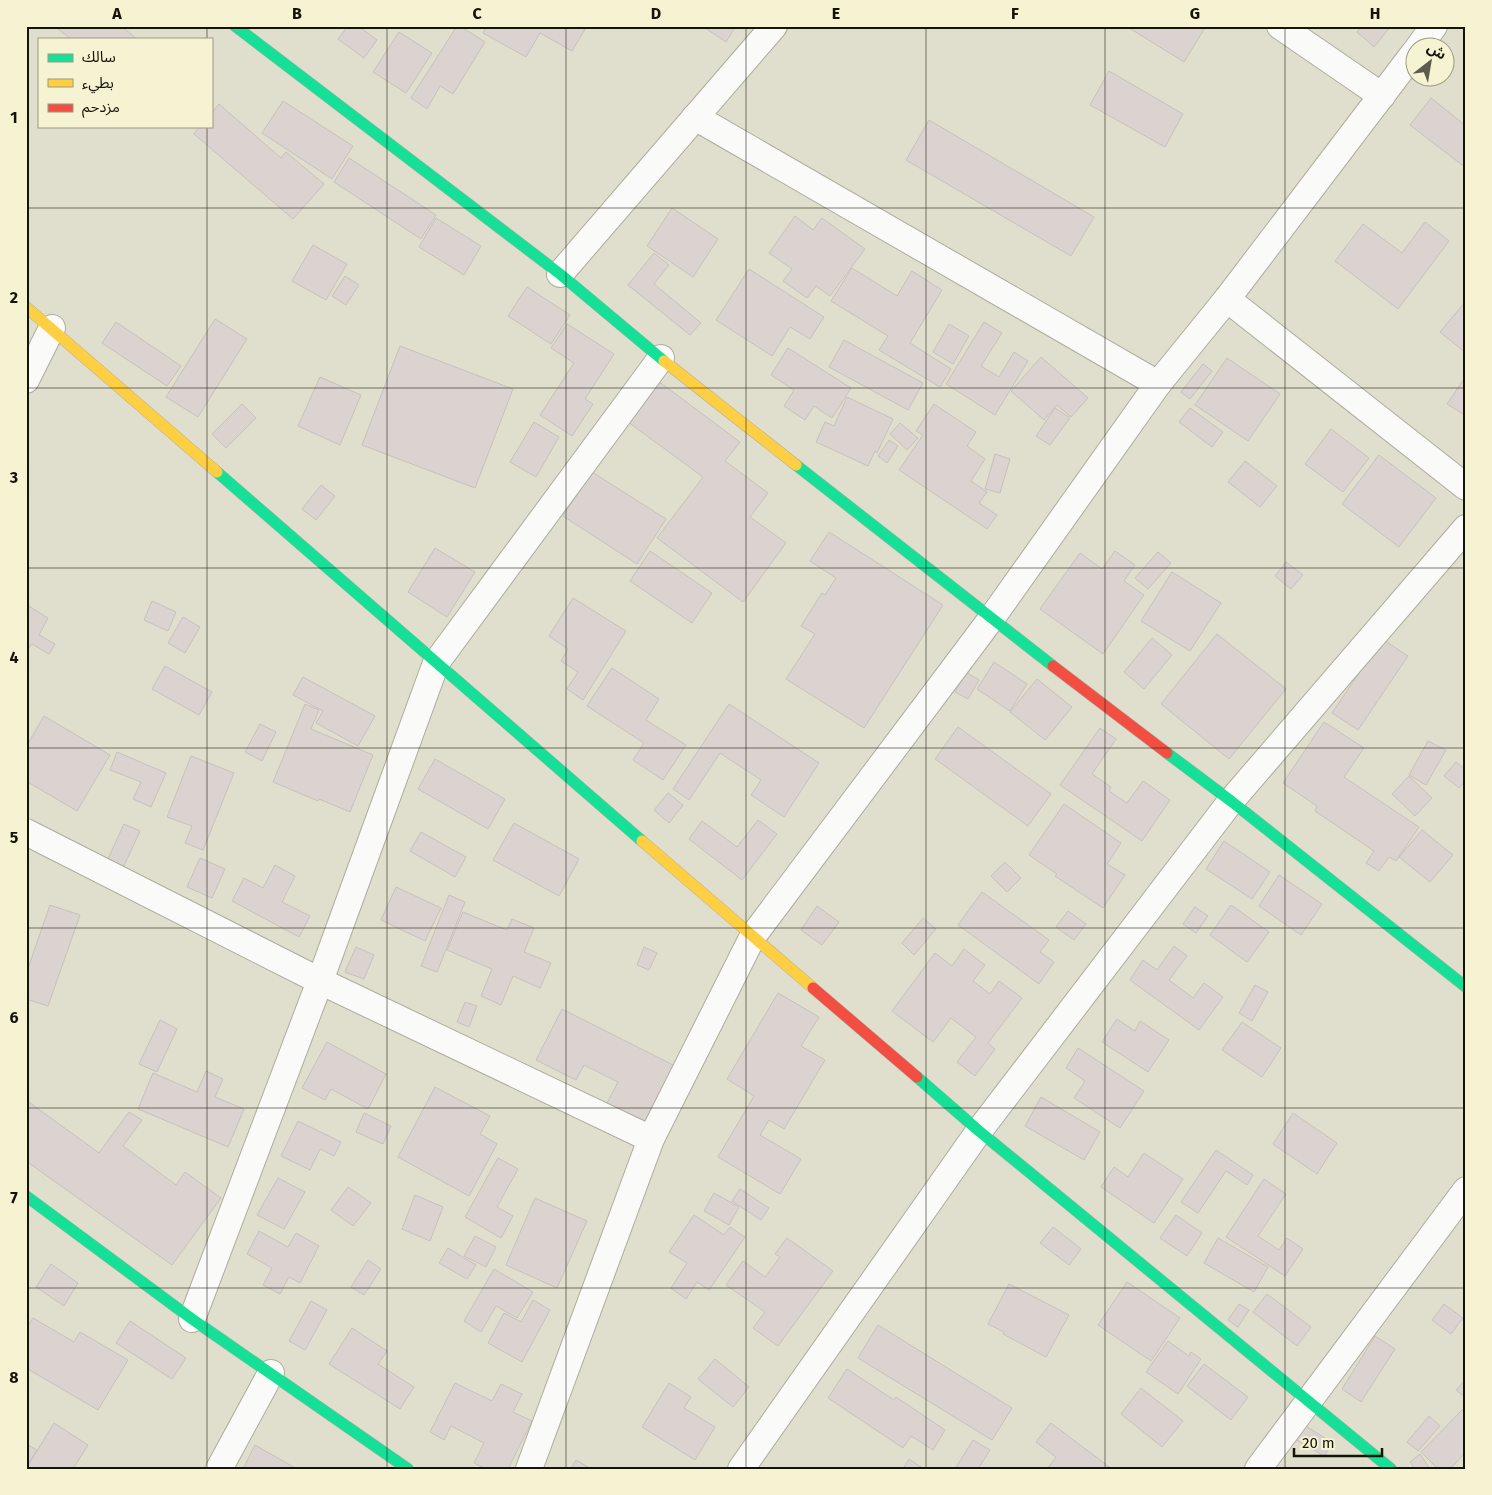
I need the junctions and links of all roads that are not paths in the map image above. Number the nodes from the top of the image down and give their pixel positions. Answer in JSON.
{"nodes":[{"id":1,"x":235,"y":26,"type":"edge"},
{"id":2,"x":774,"y":26,"type":"edge"},
{"id":3,"x":1280,"y":26,"type":"edge"},
{"id":4,"x":1434,"y":26,"type":"edge"},
{"id":5,"x":1425,"y":38,"type":"edge"},
{"id":6,"x":1404,"y":66,"type":"edge"},
{"id":7,"x":1382,"y":96,"type":"junction"},
{"id":8,"x":695,"y":117,"type":"junction"},
{"id":9,"x":560,"y":274,"type":"junction"},
{"id":10,"x":1227,"y":299,"type":"junction"},
{"id":11,"x":26,"y":307,"type":"edge"},
{"id":12,"x":52,"y":328,"type":"junction"},
{"id":13,"x":661,"y":358,"type":"junction"},
{"id":14,"x":26,"y":380,"type":"edge"},
{"id":15,"x":1158,"y":384,"type":"junction"},
{"id":16,"x":1466,"y":487,"type":"edge"},
{"id":17,"x":1466,"y":528,"type":"edge"},
{"id":18,"x":991,"y":619,"type":"junction"},
{"id":19,"x":436,"y":663,"type":"junction"},
{"id":20,"x":1232,"y":801,"type":"junction"},
{"id":21,"x":26,"y":832,"type":"edge"},
{"id":22,"x":752,"y":936,"type":"junction"},
{"id":23,"x":320,"y":981,"type":"junction"},
{"id":24,"x":1466,"y":987,"type":"edge"},
{"id":25,"x":979,"y":1131,"type":"junction"},
{"id":26,"x":652,"y":1139,"type":"junction"},
{"id":27,"x":1466,"y":1190,"type":"edge"},
{"id":28,"x":26,"y":1196,"type":"edge"},
{"id":29,"x":192,"y":1319,"type":"junction"},
{"id":30,"x":271,"y":1373,"type":"junction"},
{"id":31,"x":1308,"y":1400,"type":"junction"},
{"id":32,"x":219,"y":1469,"type":"edge"},
{"id":33,"x":408,"y":1469,"type":"edge"},
{"id":34,"x":529,"y":1469,"type":"edge"},
{"id":35,"x":741,"y":1469,"type":"edge"},
{"id":36,"x":1258,"y":1469,"type":"edge"},
{"id":37,"x":1391,"y":1469,"type":"edge"}],
"edges":[{"from":1,"to":9,"type":"street"},
{"from":2,"to":8,"type":"street"},
{"from":3,"to":7,"type":"street"},
{"from":4,"to":5,"type":"street"},
{"from":6,"to":7,"type":"street"},
{"from":7,"to":10,"type":"street"},
{"from":8,"to":9,"type":"street"},
{"from":8,"to":15,"type":"street"},
{"from":9,"to":13,"type":"street"},
{"from":10,"to":15,"type":"street"},
{"from":10,"to":16,"type":"street"},
{"from":11,"to":12,"type":"street"},
{"from":12,"to":14,"type":"street"},
{"from":12,"to":19,"type":"street"},
{"from":13,"to":18,"type":"street"},
{"from":13,"to":19,"type":"street"},
{"from":15,"to":18,"type":"street"},
{"from":17,"to":20,"type":"street"},
{"from":18,"to":20,"type":"street"},
{"from":18,"to":22,"type":"street"},
{"from":19,"to":22,"type":"street"},
{"from":19,"to":23,"type":"street"},
{"from":20,"to":24,"type":"street"},
{"from":20,"to":25,"type":"street"},
{"from":21,"to":23,"type":"street"},
{"from":22,"to":25,"type":"street"},
{"from":22,"to":26,"type":"street"},
{"from":23,"to":26,"type":"street"},
{"from":23,"to":29,"type":"street"},
{"from":25,"to":31,"type":"street"},
{"from":25,"to":35,"type":"street"},
{"from":26,"to":34,"type":"street"},
{"from":27,"to":31,"type":"street"},
{"from":28,"to":29,"type":"street"},
{"from":29,"to":30,"type":"street"},
{"from":30,"to":32,"type":"street"},
{"from":30,"to":33,"type":"street"},
{"from":31,"to":36,"type":"street"},
{"from":31,"to":37,"type":"street"}]}
